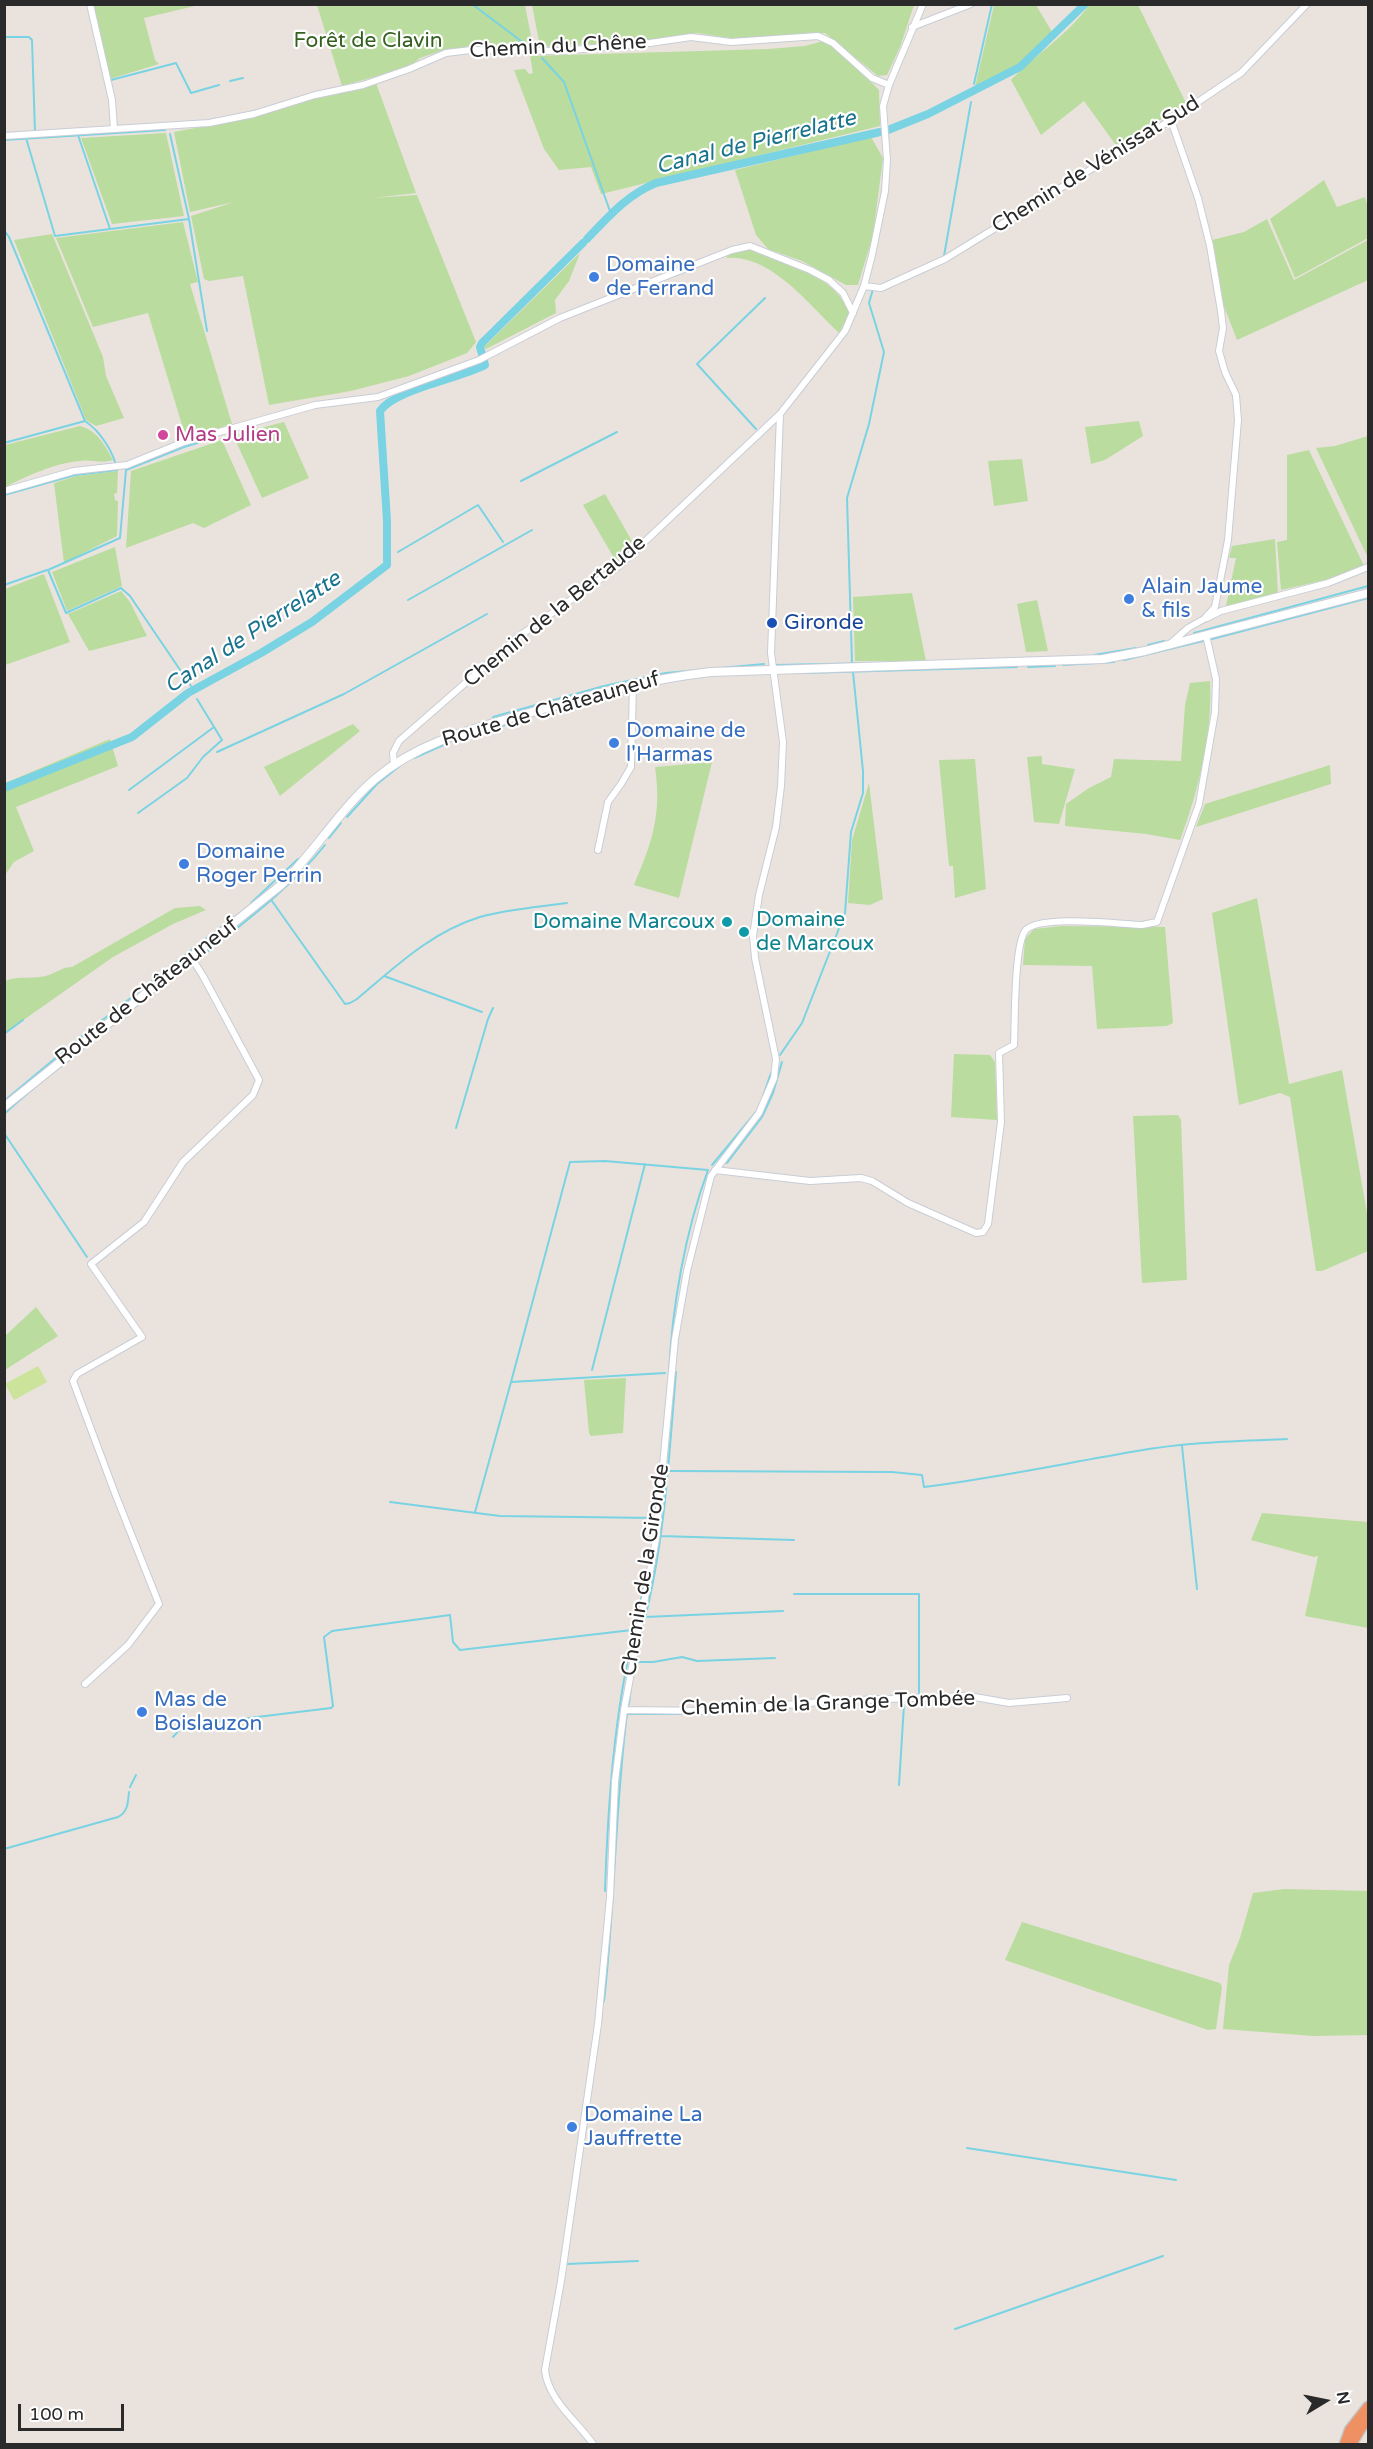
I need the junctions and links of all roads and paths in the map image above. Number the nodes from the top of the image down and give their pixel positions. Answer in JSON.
{"nodes":[{"id":1,"x":90,"y":4,"type":"edge"},
{"id":2,"x":923,"y":4,"type":"edge"},
{"id":3,"x":971,"y":4,"type":"edge"},
{"id":4,"x":1307,"y":4,"type":"edge"},
{"id":5,"x":912,"y":27,"type":"junction"},
{"id":6,"x":889,"y":85,"type":"junction"},
{"id":7,"x":1171,"y":120,"type":"junction"},
{"id":8,"x":114,"y":129,"type":"junction"},
{"id":9,"x":4,"y":136,"type":"edge"},
{"id":10,"x":866,"y":287,"type":"junction"},
{"id":11,"x":853,"y":313,"type":"junction"},
{"id":12,"x":780,"y":414,"type":"junction"},
{"id":13,"x":4,"y":491,"type":"edge"},
{"id":14,"x":1368,"y":567,"type":"edge"},
{"id":15,"x":1368,"y":593,"type":"edge"},
{"id":16,"x":1204,"y":619,"type":"junction"},
{"id":17,"x":1206,"y":635,"type":"junction"},
{"id":18,"x":1170,"y":644,"type":"junction"},
{"id":19,"x":771,"y":668,"type":"junction"},
{"id":20,"x":633,"y":684,"type":"junction"},
{"id":21,"x":394,"y":764,"type":"junction"},
{"id":22,"x":597,"y":850,"type":"dead end"},
{"id":23,"x":191,"y":957,"type":"junction"},
{"id":24,"x":4,"y":1107,"type":"edge"},
{"id":25,"x":715,"y":1170,"type":"junction"},
{"id":26,"x":85,"y":1684,"type":"dead end"},
{"id":27,"x":1067,"y":1698,"type":"dead end"},
{"id":28,"x":624,"y":1710,"type":"junction"},
{"id":29,"x":1368,"y":2407,"type":"edge"},
{"id":30,"x":1368,"y":2421,"type":"edge"},
{"id":31,"x":593,"y":2445,"type":"edge"},
{"id":32,"x":1345,"y":2445,"type":"edge"},
{"id":33,"x":1352,"y":2445,"type":"edge"}],
"edges":[{"from":1,"to":8,"type":"street"},
{"from":2,"to":5,"type":"street","name":"Chemin de la Bertaude"},
{"from":3,"to":5,"type":"street"},
{"from":4,"to":7,"type":"street","name":"Chemin de Vénissat Sud"},
{"from":5,"to":6,"type":"street","name":"Chemin de la Bertaude"},
{"from":6,"to":8,"type":"street","name":"Chemin du Chêne"},
{"from":6,"to":10,"type":"street","name":"Chemin de la Bertaude"},
{"from":7,"to":10,"type":"street","name":"Chemin de Vénissat Sud"},
{"from":7,"to":16,"type":"street"},
{"from":8,"to":9,"type":"street","name":"Chemin du Chêne"},
{"from":10,"to":11,"type":"street","name":"Chemin de la Bertaude"},
{"from":11,"to":12,"type":"street","name":"Chemin de la Bertaude"},
{"from":11,"to":13,"type":"street"},
{"from":12,"to":19,"type":"street","name":"Chemin de la Gironde"},
{"from":12,"to":21,"type":"street","name":"Chemin de la Bertaude"},
{"from":14,"to":16,"type":"street"},
{"from":15,"to":17,"type":"main road","name":"Route de Châteauneuf"},
{"from":16,"to":18,"type":"street"},
{"from":17,"to":18,"type":"main road","name":"Route de Châteauneuf"},
{"from":17,"to":25,"type":"street"},
{"from":18,"to":19,"type":"main road","name":"Route de Châteauneuf"},
{"from":19,"to":20,"type":"main road","name":"Route de Châteauneuf"},
{"from":19,"to":25,"type":"street","name":"Chemin de la Gironde"},
{"from":20,"to":21,"type":"main road","name":"Route de Châteauneuf"},
{"from":20,"to":22,"type":"street"},
{"from":21,"to":23,"type":"main road","name":"Route de Châteauneuf"},
{"from":23,"to":24,"type":"main road","name":"Route de Châteauneuf"},
{"from":23,"to":26,"type":"street"},
{"from":25,"to":28,"type":"street","name":"Chemin de la Gironde"},
{"from":27,"to":28,"type":"street","name":"Chemin de la Grange Tombée"},
{"from":28,"to":31,"type":"street","name":"Chemin de la Gironde"},
{"from":29,"to":32,"type":"highway"},
{"from":30,"to":33,"type":"highway"}]}
